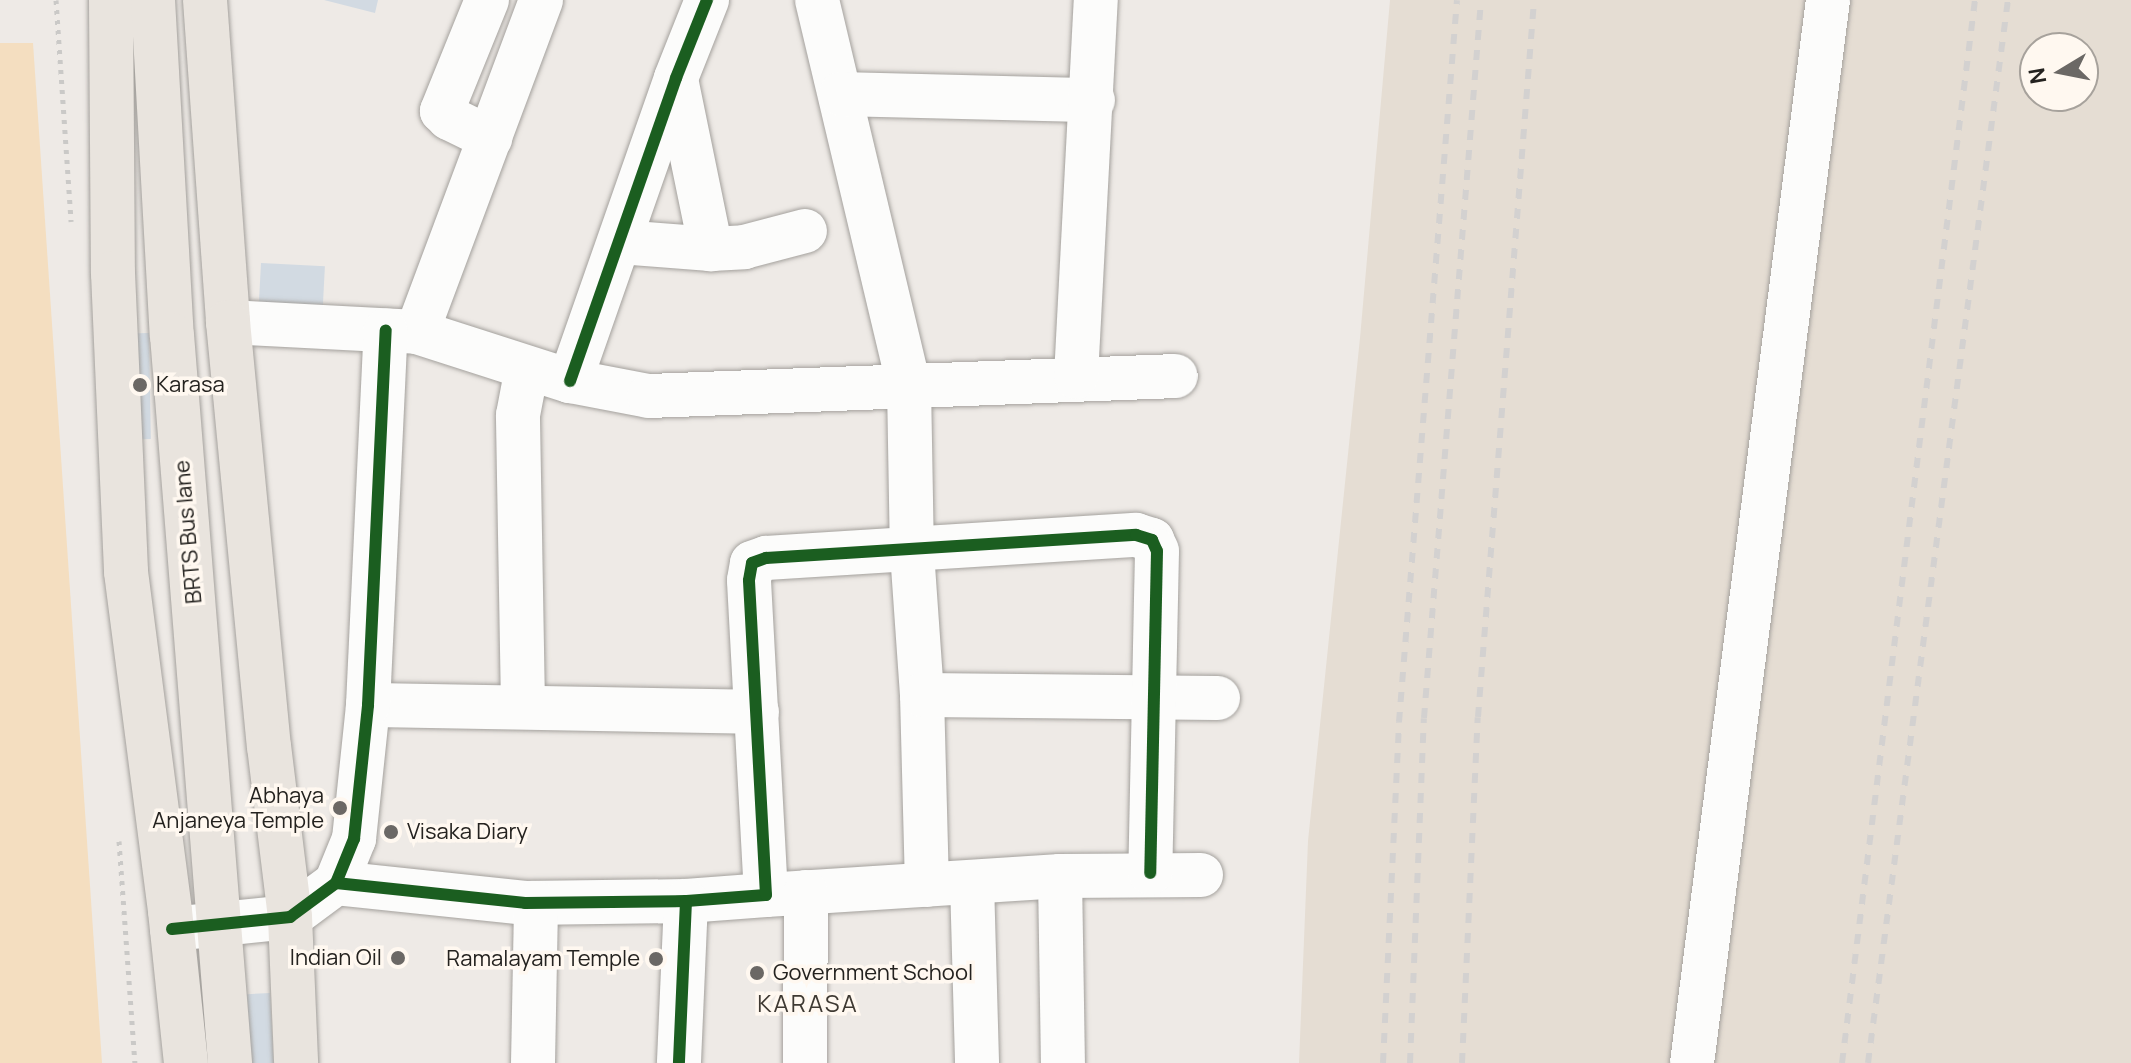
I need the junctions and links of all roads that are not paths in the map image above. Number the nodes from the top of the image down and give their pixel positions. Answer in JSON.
{"nodes":[{"id":1,"x":111,"y":0,"type":"edge"},
{"id":2,"x":153,"y":0,"type":"edge"},
{"id":3,"x":205,"y":0,"type":"edge"},
{"id":4,"x":487,"y":0,"type":"edge"},
{"id":5,"x":541,"y":0,"type":"edge"},
{"id":6,"x":707,"y":0,"type":"edge"},
{"id":7,"x":817,"y":0,"type":"edge"},
{"id":8,"x":1096,"y":0,"type":"edge"},
{"id":9,"x":1828,"y":0,"type":"edge"},
{"id":10,"x":676,"y":78,"type":"junction"},
{"id":11,"x":841,"y":94,"type":"junction"},
{"id":12,"x":1093,"y":100,"type":"junction"},
{"id":13,"x":471,"y":129,"type":"junction"},
{"id":14,"x":805,"y":231,"type":"dead end"},
{"id":15,"x":620,"y":242,"type":"junction"},
{"id":16,"x":711,"y":249,"type":"junction"},
{"id":17,"x":228,"y":322,"type":"junction"},
{"id":18,"x":383,"y":330,"type":"junction"},
{"id":19,"x":527,"y":368,"type":"junction"},
{"id":20,"x":1176,"y":376,"type":"dead end"},
{"id":21,"x":1076,"y":377,"type":"junction"},
{"id":22,"x":570,"y":381,"type":"junction"},
{"id":23,"x":909,"y":385,"type":"junction"},
{"id":24,"x":912,"y":552,"type":"junction"},
{"id":25,"x":922,"y":695,"type":"junction"},
{"id":26,"x":1154,"y":696,"type":"junction"},
{"id":27,"x":1218,"y":698,"type":"dead end"},
{"id":28,"x":368,"y":705,"type":"junction"},
{"id":29,"x":523,"y":706,"type":"junction"},
{"id":30,"x":757,"y":712,"type":"junction"},
{"id":31,"x":1150,"y":873,"type":"junction"},
{"id":32,"x":1201,"y":875,"type":"dead end"},
{"id":33,"x":1060,"y":876,"type":"junction"},
{"id":34,"x":972,"y":882,"type":"junction"},
{"id":35,"x":336,"y":883,"type":"junction"},
{"id":36,"x":927,"y":885,"type":"junction"},
{"id":37,"x":786,"y":894,"type":"junction"},
{"id":38,"x":686,"y":901,"type":"junction"},
{"id":39,"x":536,"y":903,"type":"junction"},
{"id":40,"x":290,"y":917,"type":"junction"},
{"id":41,"x":220,"y":924,"type":"junction"},
{"id":42,"x":172,"y":929,"type":"junction"},
{"id":43,"x":186,"y":1063,"type":"edge"},
{"id":44,"x":230,"y":1063,"type":"edge"},
{"id":45,"x":296,"y":1063,"type":"edge"},
{"id":46,"x":533,"y":1063,"type":"edge"},
{"id":47,"x":679,"y":1063,"type":"edge"},
{"id":48,"x":805,"y":1063,"type":"edge"},
{"id":49,"x":977,"y":1063,"type":"edge"},
{"id":50,"x":1063,"y":1063,"type":"edge"},
{"id":51,"x":1692,"y":1063,"type":"edge"}],
"edges":[{"from":1,"to":42,"type":"main road"},
{"from":2,"to":41,"type":"main road","name":"BRTS Bus lane"},
{"from":3,"to":17,"type":"main road"},
{"from":4,"to":13,"type":"street"},
{"from":5,"to":13,"type":"street"},
{"from":6,"to":10,"type":"street"},
{"from":7,"to":11,"type":"street"},
{"from":8,"to":12,"type":"street"},
{"from":9,"to":51,"type":"street"},
{"from":10,"to":15,"type":"street"},
{"from":10,"to":16,"type":"street"},
{"from":11,"to":12,"type":"street"},
{"from":11,"to":23,"type":"street"},
{"from":12,"to":21,"type":"street"},
{"from":13,"to":18,"type":"street"},
{"from":14,"to":16,"type":"street"},
{"from":15,"to":16,"type":"street"},
{"from":15,"to":22,"type":"street"},
{"from":17,"to":18,"type":"street"},
{"from":17,"to":40,"type":"main road"},
{"from":18,"to":19,"type":"street"},
{"from":18,"to":28,"type":"street"},
{"from":19,"to":22,"type":"street"},
{"from":19,"to":29,"type":"street"},
{"from":20,"to":21,"type":"street"},
{"from":21,"to":23,"type":"street"},
{"from":22,"to":23,"type":"street"},
{"from":23,"to":24,"type":"street"},
{"from":24,"to":25,"type":"street"},
{"from":24,"to":26,"type":"street"},
{"from":24,"to":30,"type":"street"},
{"from":25,"to":26,"type":"street"},
{"from":25,"to":36,"type":"street"},
{"from":26,"to":27,"type":"street"},
{"from":26,"to":31,"type":"street"},
{"from":28,"to":29,"type":"street"},
{"from":28,"to":35,"type":"street"},
{"from":29,"to":30,"type":"street"},
{"from":30,"to":37,"type":"street"},
{"from":31,"to":32,"type":"street"},
{"from":31,"to":33,"type":"street"},
{"from":33,"to":34,"type":"street"},
{"from":33,"to":50,"type":"street"},
{"from":34,"to":36,"type":"street"},
{"from":34,"to":49,"type":"street"},
{"from":35,"to":39,"type":"street"},
{"from":35,"to":40,"type":"street"},
{"from":36,"to":37,"type":"street"},
{"from":37,"to":38,"type":"street"},
{"from":37,"to":48,"type":"street"},
{"from":38,"to":39,"type":"street"},
{"from":38,"to":47,"type":"street"},
{"from":39,"to":46,"type":"street"},
{"from":40,"to":41,"type":"street"},
{"from":40,"to":45,"type":"main road"},
{"from":41,"to":42,"type":"street"},
{"from":41,"to":44,"type":"main road","name":"BRTS Bus lane"},
{"from":42,"to":43,"type":"main road"}]}
